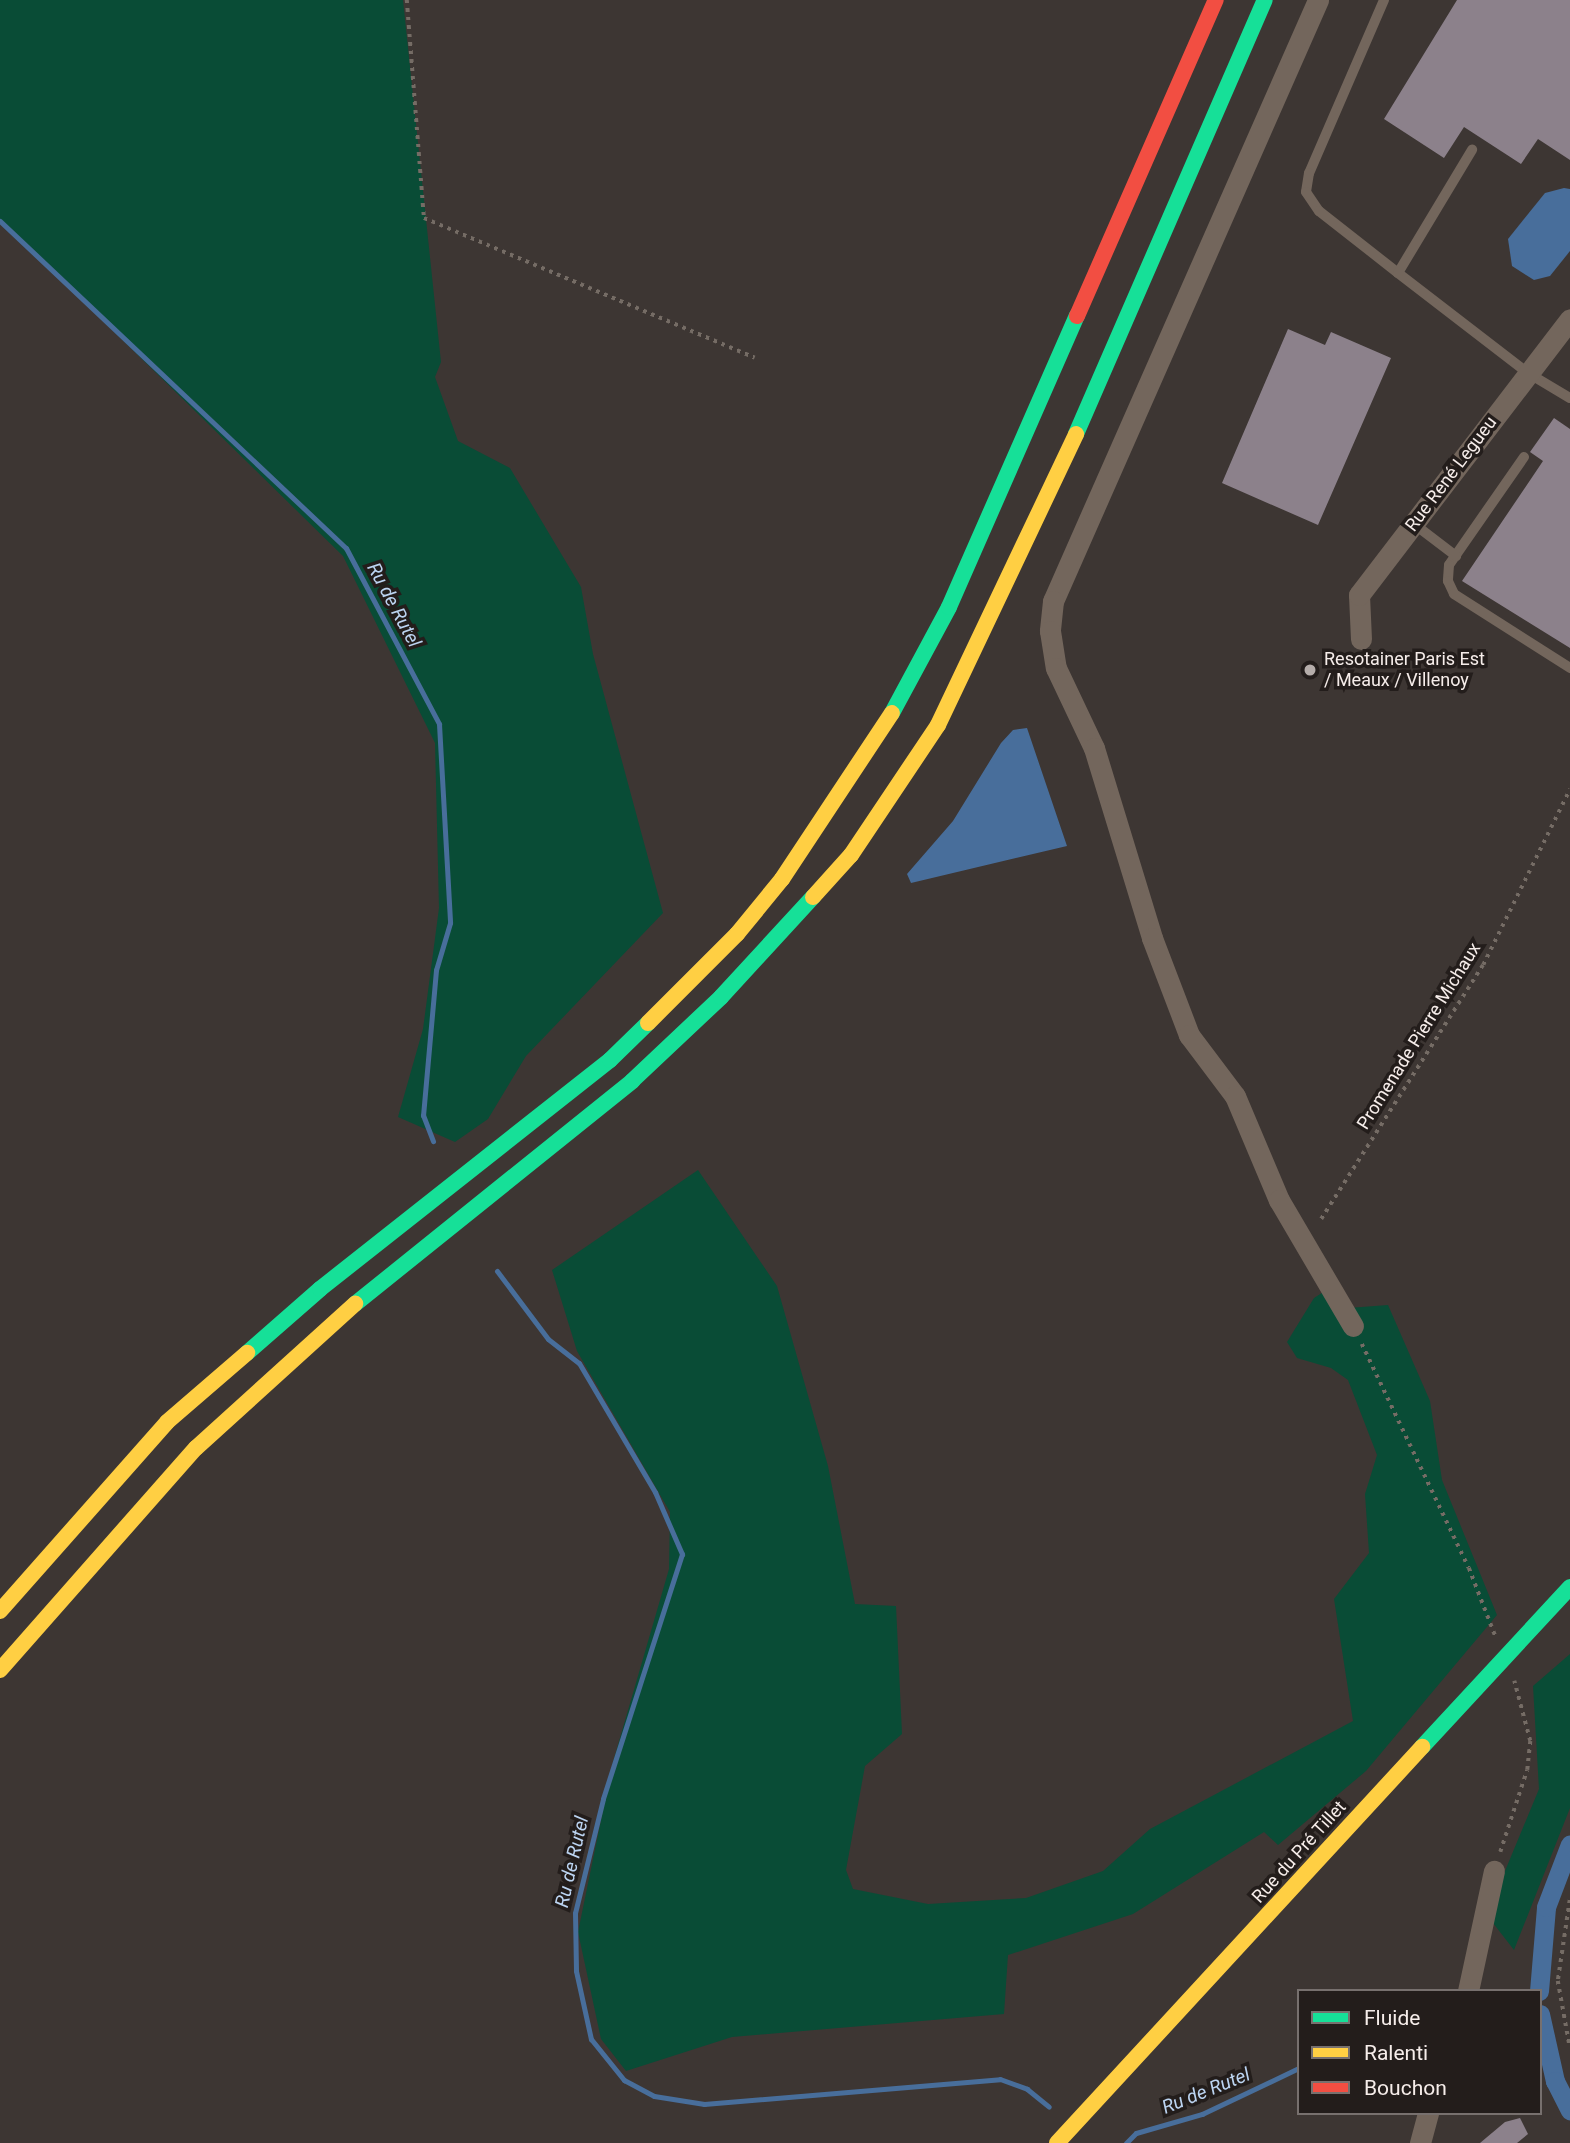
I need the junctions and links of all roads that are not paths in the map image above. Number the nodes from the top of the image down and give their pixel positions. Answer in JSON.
{"nodes":[{"id":1,"x":1216,"y":0,"type":"edge"},
{"id":2,"x":1265,"y":0,"type":"edge"},
{"id":3,"x":1318,"y":0,"type":"edge"},
{"id":4,"x":1384,"y":0,"type":"edge"},
{"id":5,"x":1472,"y":150,"type":"dead end"},
{"id":6,"x":1398,"y":273,"type":"junction"},
{"id":7,"x":1570,"y":319,"type":"edge"},
{"id":8,"x":1528,"y":373,"type":"junction"},
{"id":9,"x":1570,"y":398,"type":"edge"},
{"id":10,"x":1524,"y":457,"type":"dead end"},
{"id":11,"x":1414,"y":524,"type":"junction"},
{"id":12,"x":1456,"y":556,"type":"junction"},
{"id":13,"x":1362,"y":639,"type":"dead end"},
{"id":14,"x":1570,"y":668,"type":"edge"},
{"id":15,"x":1353,"y":1326,"type":"road end"},
{"id":16,"x":1570,"y":1587,"type":"edge"},
{"id":17,"x":0,"y":1611,"type":"edge"},
{"id":18,"x":0,"y":1670,"type":"edge"},
{"id":19,"x":1494,"y":1871,"type":"road end"},
{"id":20,"x":1468,"y":1989,"type":"edge"},
{"id":21,"x":1427,"y":2115,"type":"edge"},
{"id":22,"x":1057,"y":2143,"type":"edge"},
{"id":23,"x":1420,"y":2143,"type":"edge"}],
"edges":[{"from":1,"to":17,"type":"main road"},
{"from":2,"to":18,"type":"main road"},
{"from":3,"to":15,"type":"street"},
{"from":4,"to":6,"type":"lane"},
{"from":5,"to":6,"type":"lane"},
{"from":6,"to":8,"type":"lane"},
{"from":7,"to":8,"type":"street","name":"Rue René Legueu"},
{"from":8,"to":9,"type":"lane"},
{"from":8,"to":11,"type":"street","name":"Rue René Legueu"},
{"from":10,"to":12,"type":"lane"},
{"from":11,"to":12,"type":"lane"},
{"from":11,"to":13,"type":"street","name":"Rue René Legueu"},
{"from":12,"to":14,"type":"lane"},
{"from":16,"to":22,"type":"main road","name":"Rue du Pré Tillet"},
{"from":19,"to":20,"type":"street"},
{"from":21,"to":23,"type":"street"}]}
